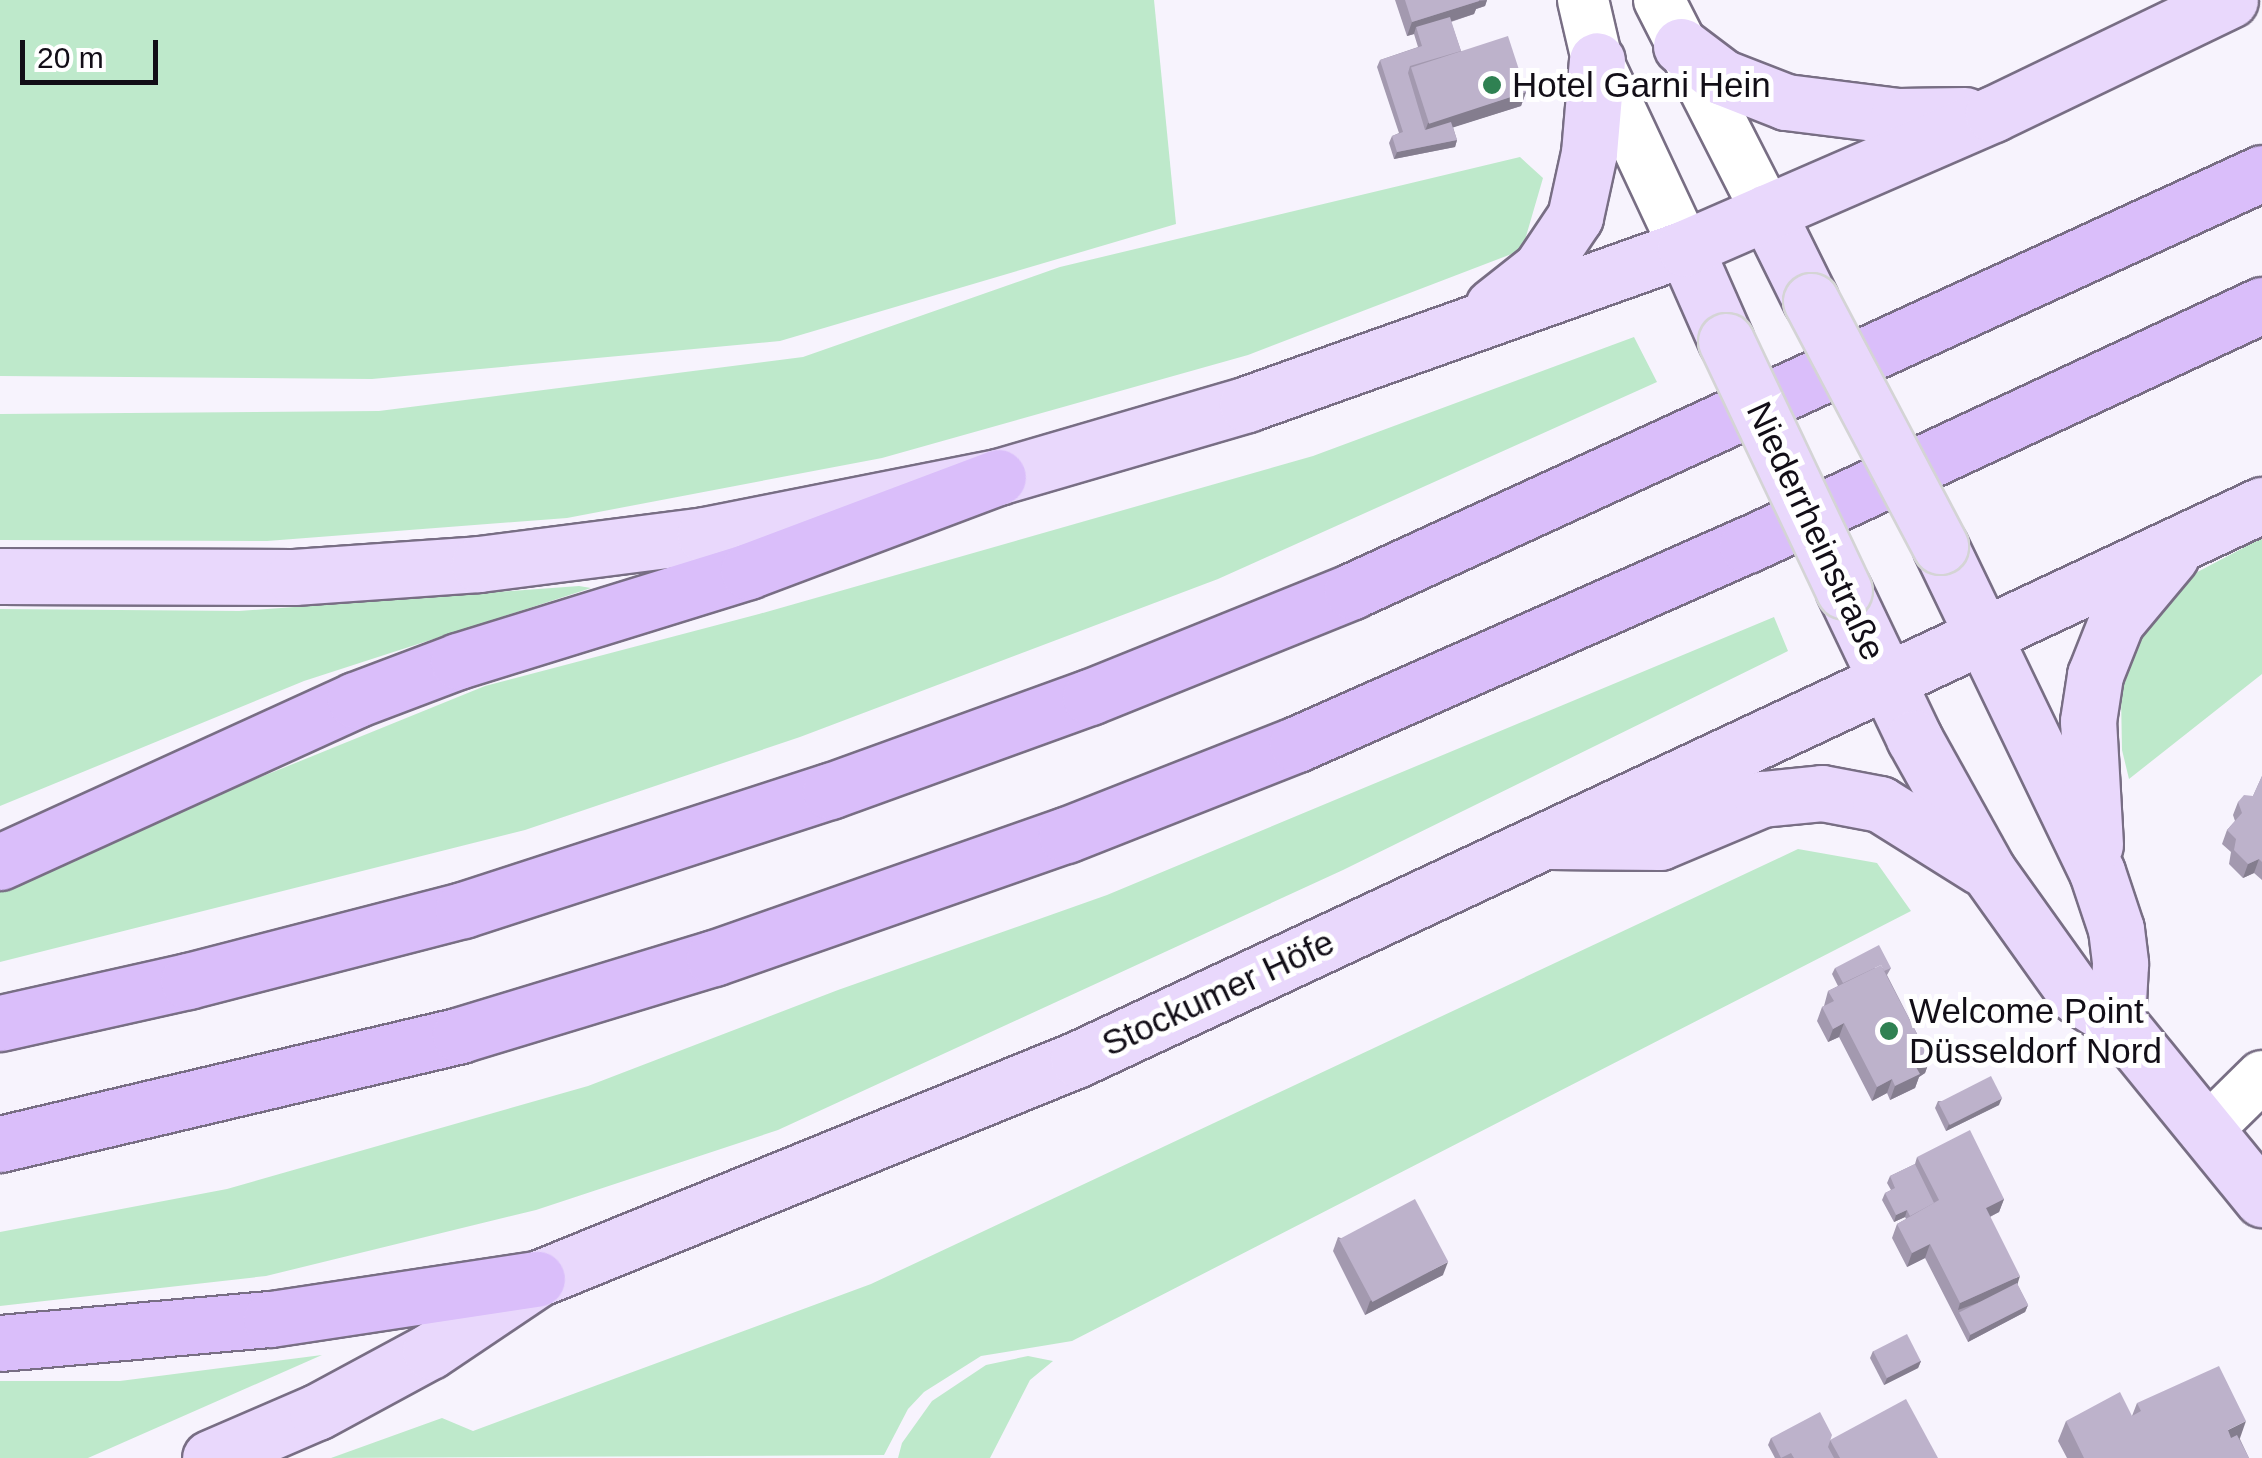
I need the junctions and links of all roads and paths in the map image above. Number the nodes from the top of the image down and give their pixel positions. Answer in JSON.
{"nodes":[{"id":1,"x":1583,"y":0,"type":"edge"},
{"id":2,"x":2230,"y":0,"type":"edge"},
{"id":3,"x":1670,"y":23,"type":"edge"},
{"id":4,"x":1597,"y":60,"type":"junction"},
{"id":5,"x":1993,"y":114,"type":"junction"},
{"id":6,"x":2262,"y":173,"type":"edge"},
{"id":7,"x":1767,"y":212,"type":"junction"},
{"id":8,"x":1686,"y":248,"type":"junction"},
{"id":9,"x":2262,"y":306,"type":"edge"},
{"id":10,"x":1471,"y":324,"type":"junction"},
{"id":11,"x":998,"y":477,"type":"junction"},
{"id":12,"x":2262,"y":505,"type":"edge"},
{"id":13,"x":2182,"y":542,"type":"junction"},
{"id":14,"x":0,"y":576,"type":"edge"},
{"id":15,"x":1982,"y":635,"type":"junction"},
{"id":16,"x":1886,"y":678,"type":"junction"},
{"id":17,"x":1537,"y":840,"type":"junction"},
{"id":18,"x":0,"y":862,"type":"edge"},
{"id":19,"x":1988,"y":872,"type":"junction"},
{"id":20,"x":2097,"y":872,"type":"junction"},
{"id":21,"x":0,"y":1022,"type":"edge"},
{"id":22,"x":2117,"y":1022,"type":"junction"},
{"id":23,"x":2262,"y":1076,"type":"edge"},
{"id":24,"x":2205,"y":1132,"type":"junction"},
{"id":25,"x":0,"y":1144,"type":"edge"},
{"id":26,"x":2262,"y":1199,"type":"edge"},
{"id":27,"x":537,"y":1279,"type":"junction"},
{"id":28,"x":0,"y":1343,"type":"edge"},
{"id":29,"x":210,"y":1458,"type":"edge"}],
"edges":[{"from":1,"to":4,"type":"street","name":"Niederrheinstraße"},
{"from":2,"to":5,"type":"main road"},
{"from":3,"to":5,"type":"main road"},
{"from":3,"to":7,"type":"street"},
{"from":4,"to":8,"type":"street","name":"Niederrheinstraße"},
{"from":4,"to":10,"type":"main road"},
{"from":5,"to":7,"type":"main road"},
{"from":6,"to":21,"type":"highway"},
{"from":7,"to":8,"type":"main road"},
{"from":7,"to":15,"type":"main road","bridge":true},
{"from":8,"to":10,"type":"main road"},
{"from":8,"to":16,"type":"main road","name":"Niederrheinstraße","bridge":true},
{"from":9,"to":25,"type":"highway"},
{"from":10,"to":11,"type":"main road"},
{"from":11,"to":14,"type":"main road"},
{"from":11,"to":18,"type":"highway"},
{"from":12,"to":13,"type":"main road","name":"Stockumer Höfe"},
{"from":13,"to":15,"type":"main road","name":"Stockumer Höfe"},
{"from":13,"to":20,"type":"main road"},
{"from":15,"to":16,"type":"main road","name":"Stockumer Höfe"},
{"from":15,"to":20,"type":"main road"},
{"from":16,"to":17,"type":"main road","name":"Stockumer Höfe"},
{"from":16,"to":19,"type":"main road","name":"Niederrheinstraße"},
{"from":17,"to":19,"type":"main road"},
{"from":17,"to":27,"type":"main road","name":"Stockumer Höfe"},
{"from":19,"to":22,"type":"main road","name":"Niederrheinstraße"},
{"from":20,"to":22,"type":"main road"},
{"from":22,"to":24,"type":"main road","name":"Niederrheinstraße"},
{"from":23,"to":24,"type":"street"},
{"from":24,"to":26,"type":"main road","name":"Niederrheinstraße"},
{"from":27,"to":28,"type":"highway"},
{"from":27,"to":29,"type":"main road","name":"Stockumer Höfe"}]}
